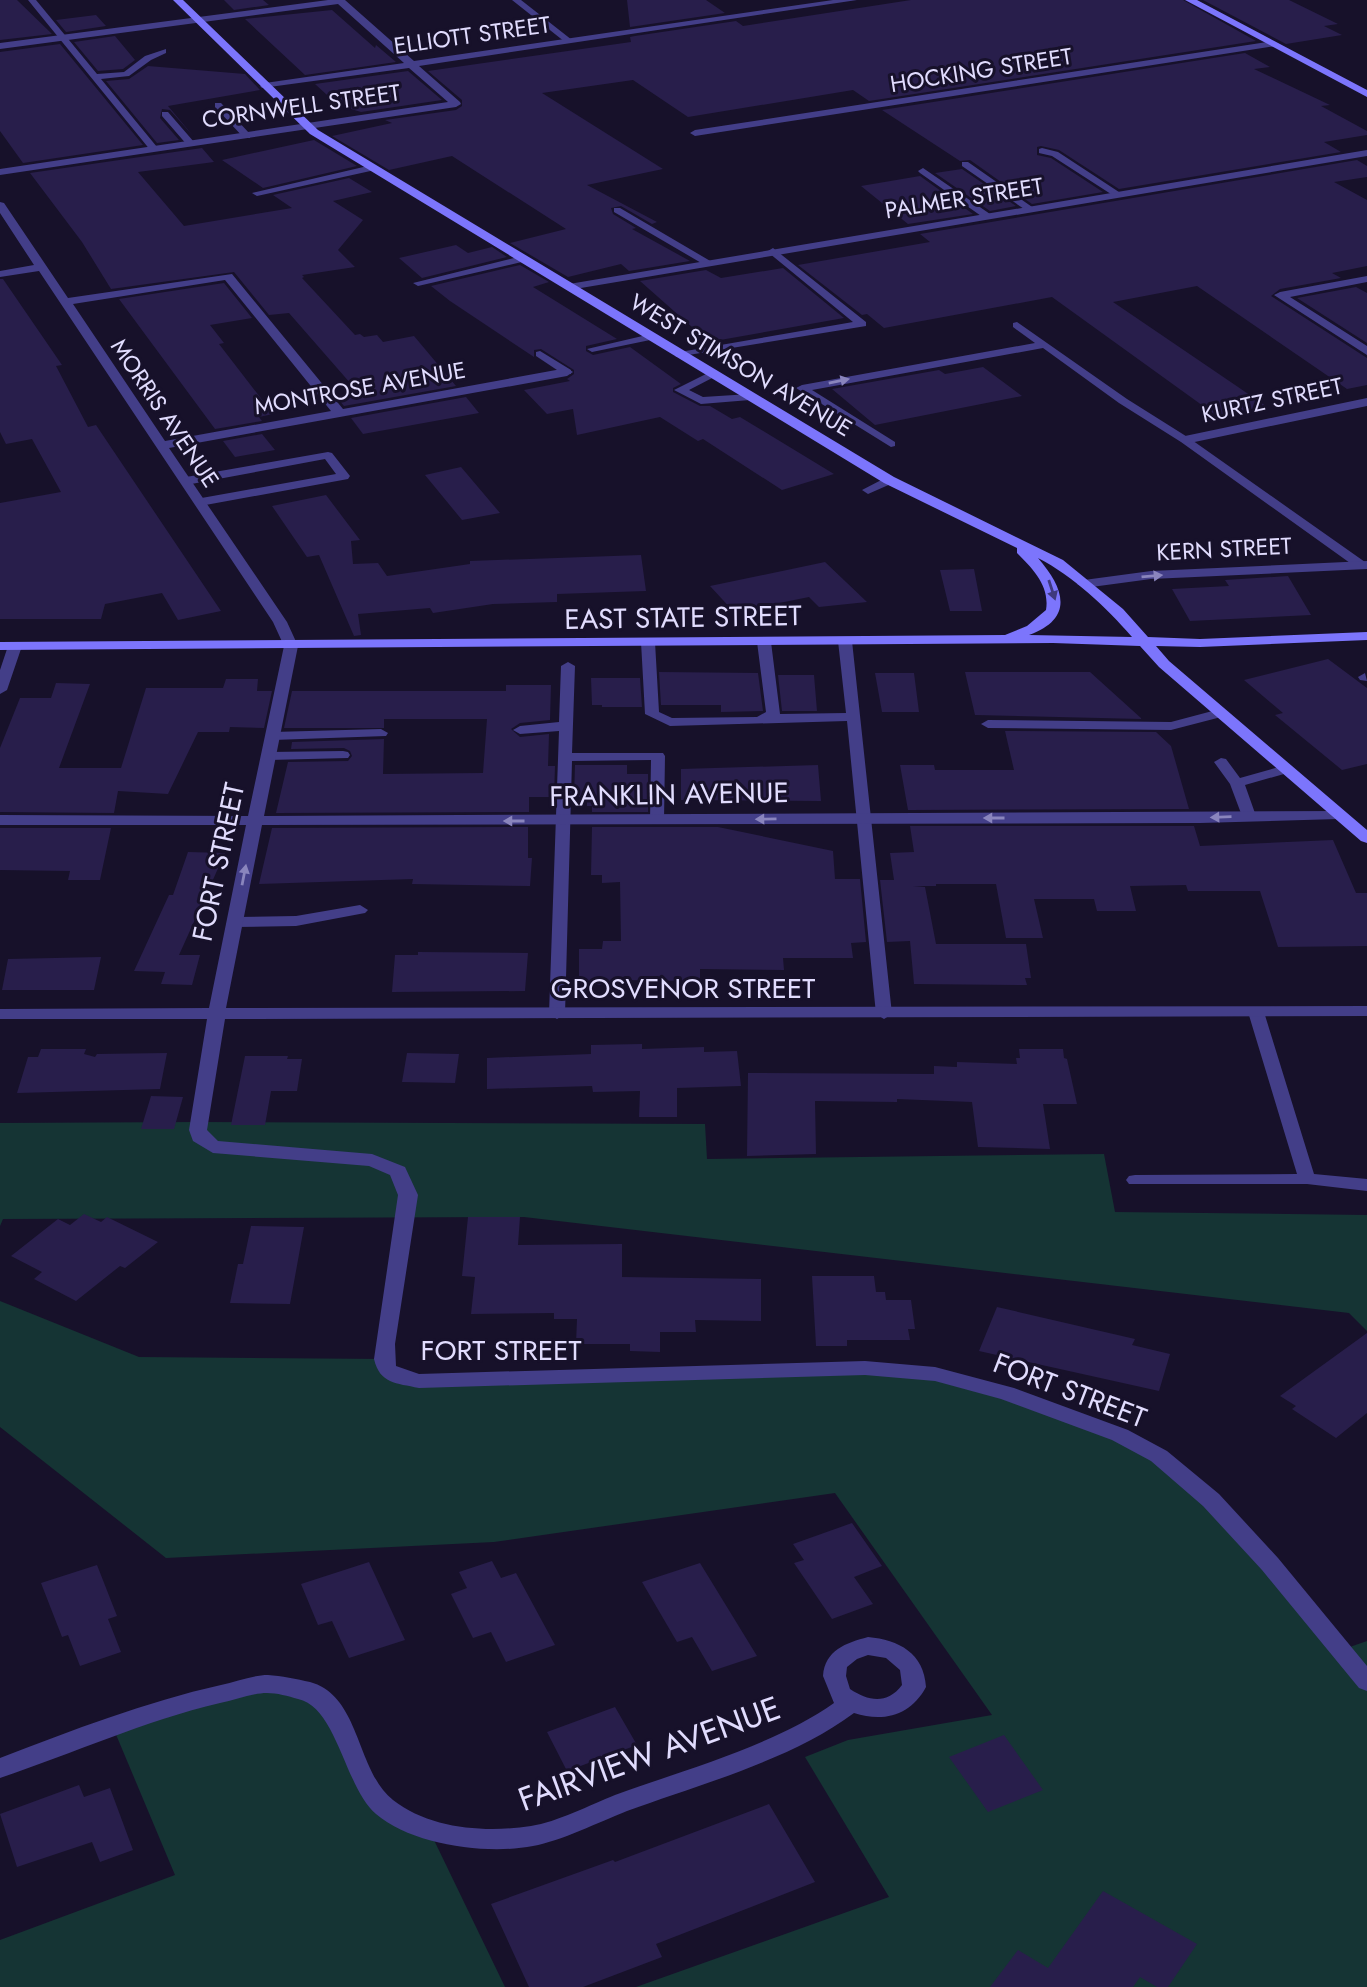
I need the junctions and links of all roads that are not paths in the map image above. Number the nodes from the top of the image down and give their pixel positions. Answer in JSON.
{"nodes":[{"id":1,"x":32,"y":0,"type":"edge"},
{"id":2,"x":178,"y":0,"type":"edge"},
{"id":3,"x":516,"y":0,"type":"edge"},
{"id":4,"x":852,"y":0,"type":"edge"},
{"id":5,"x":1190,"y":0,"type":"edge"},
{"id":6,"x":340,"y":1,"type":"edge"},
{"id":7,"x":197,"y":20,"type":"junction"},
{"id":8,"x":64,"y":38,"type":"junction"},
{"id":9,"x":568,"y":40,"type":"junction"},
{"id":10,"x":1273,"y":44,"type":"junction"},
{"id":11,"x":0,"y":47,"type":"edge"},
{"id":12,"x":163,"y":51,"type":"dead end"},
{"id":13,"x":411,"y":64,"type":"junction"},
{"id":14,"x":96,"y":77,"type":"junction"},
{"id":15,"x":265,"y":86,"type":"junction"},
{"id":16,"x":1367,"y":94,"type":"edge"},
{"id":17,"x":218,"y":105,"type":"dead end"},
{"id":18,"x":165,"y":114,"type":"dead end"},
{"id":19,"x":307,"y":127,"type":"junction"},
{"id":20,"x":695,"y":133,"type":"dead end"},
{"id":21,"x":247,"y":136,"type":"junction"},
{"id":22,"x":191,"y":144,"type":"junction"},
{"id":23,"x":154,"y":149,"type":"junction"},
{"id":24,"x":1042,"y":151,"type":"dead end"},
{"id":25,"x":1367,"y":153,"type":"edge"},
{"id":26,"x":965,"y":164,"type":"dead end"},
{"id":27,"x":372,"y":168,"type":"junction"},
{"id":28,"x":923,"y":171,"type":"dead end"},
{"id":29,"x":0,"y":172,"type":"edge"},
{"id":30,"x":257,"y":193,"type":"dead end"},
{"id":31,"x":1117,"y":194,"type":"junction"},
{"id":32,"x":0,"y":205,"type":"edge"},
{"id":33,"x":1030,"y":209,"type":"junction"},
{"id":34,"x":617,"y":210,"type":"dead end"},
{"id":35,"x":987,"y":216,"type":"junction"},
{"id":36,"x":773,"y":251,"type":"junction"},
{"id":37,"x":522,"y":259,"type":"junction"},
{"id":38,"x":707,"y":262,"type":"junction"},
{"id":39,"x":42,"y":267,"type":"junction"},
{"id":40,"x":0,"y":274,"type":"edge"},
{"id":41,"x":1367,"y":279,"type":"edge"},
{"id":42,"x":418,"y":283,"type":"dead end"},
{"id":43,"x":569,"y":287,"type":"junction"},
{"id":44,"x":65,"y":302,"type":"junction"},
{"id":45,"x":1017,"y":325,"type":"dead end"},
{"id":46,"x":651,"y":337,"type":"junction"},
{"id":47,"x":1043,"y":345,"type":"junction"},
{"id":48,"x":592,"y":349,"type":"dead end"},
{"id":49,"x":1367,"y":351,"type":"edge"},
{"id":50,"x":540,"y":354,"type":"dead end"},
{"id":51,"x":680,"y":355,"type":"junction"},
{"id":52,"x":567,"y":372,"type":"joint"},
{"id":53,"x":712,"y":374,"type":"junction"},
{"id":54,"x":750,"y":397,"type":"junction"},
{"id":55,"x":1367,"y":402,"type":"edge"},
{"id":56,"x":340,"y":413,"type":"junction"},
{"id":57,"x":1185,"y":440,"type":"junction"},
{"id":58,"x":891,"y":444,"type":"dead end"},
{"id":59,"x":162,"y":446,"type":"junction"},
{"id":60,"x":889,"y":480,"type":"junction"},
{"id":61,"x":186,"y":481,"type":"junction"},
{"id":62,"x":868,"y":490,"type":"dead end"},
{"id":63,"x":200,"y":502,"type":"junction"},
{"id":64,"x":1010,"y":537,"type":"junction"},
{"id":65,"x":1364,"y":565,"type":"edge"},
{"id":66,"x":1084,"y":584,"type":"junction"},
{"id":67,"x":1367,"y":636,"type":"edge"},
{"id":68,"x":998,"y":640,"type":"junction"},
{"id":69,"x":845,"y":641,"type":"junction"},
{"id":70,"x":648,"y":642,"type":"junction"},
{"id":71,"x":764,"y":642,"type":"junction"},
{"id":72,"x":1147,"y":643,"type":"junction"},
{"id":73,"x":8,"y":646,"type":"edge"},
{"id":74,"x":291,"y":646,"type":"junction"},
{"id":75,"x":568,"y":666,"type":"dead end"},
{"id":76,"x":0,"y":690,"type":"edge"},
{"id":77,"x":1220,"y":713,"type":"junction"},
{"id":78,"x":854,"y":717,"type":"junction"},
{"id":79,"x":765,"y":718,"type":"junction"},
{"id":80,"x":988,"y":724,"type":"dead end"},
{"id":81,"x":565,"y":726,"type":"junction"},
{"id":82,"x":520,"y":730,"type":"dead end"},
{"id":83,"x":381,"y":733,"type":"dead end"},
{"id":84,"x":273,"y":736,"type":"junction"},
{"id":85,"x":343,"y":755,"type":"dead end"},
{"id":86,"x":269,"y":756,"type":"junction"},
{"id":87,"x":565,"y":757,"type":"junction"},
{"id":88,"x":1221,"y":762,"type":"dead end"},
{"id":89,"x":1286,"y":769,"type":"junction"},
{"id":90,"x":1237,"y":783,"type":"junction"},
{"id":91,"x":1338,"y":814,"type":"junction"},
{"id":92,"x":1249,"y":816,"type":"junction"},
{"id":93,"x":866,"y":818,"type":"junction"},
{"id":94,"x":0,"y":820,"type":"edge"},
{"id":95,"x":657,"y":820,"type":"junction"},
{"id":96,"x":255,"y":821,"type":"junction"},
{"id":97,"x":563,"y":821,"type":"junction"},
{"id":98,"x":1367,"y":838,"type":"edge"},
{"id":99,"x":360,"y":910,"type":"dead end"},
{"id":100,"x":235,"y":922,"type":"junction"},
{"id":101,"x":1367,"y":1011,"type":"edge"},
{"id":102,"x":1256,"y":1012,"type":"junction"},
{"id":103,"x":0,"y":1014,"type":"edge"},
{"id":104,"x":218,"y":1014,"type":"junction"},
{"id":105,"x":557,"y":1014,"type":"junction"},
{"id":106,"x":884,"y":1014,"type":"junction"},
{"id":107,"x":1307,"y":1179,"type":"junction"},
{"id":108,"x":1135,"y":1180,"type":"dead end"},
{"id":109,"x":1367,"y":1185,"type":"edge"},
{"id":110,"x":1367,"y":1682,"type":"edge"},
{"id":111,"x":851,"y":1703,"type":"dead end"},
{"id":112,"x":0,"y":1768,"type":"edge"}],
"edges":[{"from":1,"to":8,"type":"lane"},
{"from":2,"to":7,"type":"main road","name":"WEST STIMSON AVENUE"},
{"from":3,"to":9,"type":"lane"},
{"from":4,"to":9,"type":"street","name":"ELLIOTT STREET"},
{"from":5,"to":10,"type":"main road"},
{"from":6,"to":7,"type":"street"},
{"from":6,"to":13,"type":"street","name":"CORNWELL STREET"},
{"from":7,"to":8,"type":"street"},
{"from":7,"to":15,"type":"main road","name":"WEST STIMSON AVENUE"},
{"from":8,"to":11,"type":"street"},
{"from":8,"to":14,"type":"lane"},
{"from":9,"to":13,"type":"street","name":"ELLIOTT STREET"},
{"from":10,"to":16,"type":"main road"},
{"from":10,"to":20,"type":"street","name":"HOCKING STREET"},
{"from":12,"to":14,"type":"lane"},
{"from":13,"to":15,"type":"street","name":"ELLIOTT STREET"},
{"from":13,"to":19,"type":"street","name":"CORNWELL STREET"},
{"from":14,"to":23,"type":"lane"},
{"from":15,"to":19,"type":"main road","name":"WEST STIMSON AVENUE"},
{"from":17,"to":21,"type":"lane"},
{"from":18,"to":22,"type":"lane"},
{"from":19,"to":21,"type":"street","name":"CORNWELL STREET"},
{"from":19,"to":27,"type":"main road","name":"WEST STIMSON AVENUE"},
{"from":21,"to":22,"type":"street","name":"CORNWELL STREET"},
{"from":22,"to":23,"type":"street","name":"CORNWELL STREET"},
{"from":23,"to":29,"type":"street","name":"CORNWELL STREET"},
{"from":24,"to":31,"type":"lane"},
{"from":25,"to":31,"type":"street","name":"PALMER STREET"},
{"from":26,"to":33,"type":"lane"},
{"from":27,"to":30,"type":"lane"},
{"from":27,"to":37,"type":"main road","name":"WEST STIMSON AVENUE"},
{"from":28,"to":35,"type":"lane"},
{"from":31,"to":33,"type":"street","name":"PALMER STREET"},
{"from":32,"to":39,"type":"street","name":"MORRIS AVENUE"},
{"from":33,"to":35,"type":"street","name":"PALMER STREET"},
{"from":34,"to":38,"type":"lane"},
{"from":35,"to":36,"type":"street","name":"PALMER STREET"},
{"from":36,"to":38,"type":"street","name":"PALMER STREET"},
{"from":36,"to":51,"type":"lane"},
{"from":37,"to":42,"type":"lane"},
{"from":37,"to":43,"type":"main road","name":"WEST STIMSON AVENUE"},
{"from":38,"to":43,"type":"street","name":"PALMER STREET"},
{"from":39,"to":40,"type":"street"},
{"from":39,"to":44,"type":"street","name":"MORRIS AVENUE"},
{"from":41,"to":49,"type":"street"},
{"from":43,"to":46,"type":"main road","name":"WEST STIMSON AVENUE"},
{"from":44,"to":56,"type":"street"},
{"from":44,"to":59,"type":"street","name":"MORRIS AVENUE"},
{"from":45,"to":47,"type":"lane"},
{"from":46,"to":48,"type":"lane"},
{"from":46,"to":51,"type":"main road","name":"WEST STIMSON AVENUE"},
{"from":47,"to":57,"type":"lane"},
{"from":58,"to":47,"type":"lane","one_way":true},
{"from":50,"to":52,"type":"lane"},
{"from":51,"to":53,"type":"main road","name":"WEST STIMSON AVENUE"},
{"from":52,"to":56,"type":"street","name":"MONTROSE AVENUE"},
{"from":53,"to":54,"type":"main road","name":"WEST STIMSON AVENUE"},
{"from":53,"to":54,"type":"lane"},
{"from":54,"to":60,"type":"main road","name":"WEST STIMSON AVENUE"},
{"from":55,"to":57,"type":"street","name":"KURTZ STREET"},
{"from":56,"to":59,"type":"street","name":"MONTROSE AVENUE"},
{"from":57,"to":65,"type":"lane"},
{"from":59,"to":61,"type":"street","name":"MORRIS AVENUE"},
{"from":60,"to":62,"type":"lane"},
{"from":60,"to":64,"type":"main road","name":"WEST STIMSON AVENUE"},
{"from":61,"to":63,"type":"street","name":"MORRIS AVENUE"},
{"from":61,"to":63,"type":"lane"},
{"from":63,"to":74,"type":"street","name":"MORRIS AVENUE"},
{"from":64,"to":66,"type":"main road","name":"WEST STIMSON AVENUE"},
{"from":64,"to":68,"type":"main road","one_way":true},
{"from":66,"to":65,"type":"street","name":"KERN STREET","one_way":true},
{"from":66,"to":72,"type":"main road","name":"WEST STIMSON AVENUE"},
{"from":67,"to":72,"type":"main road","name":"EAST STATE STREET"},
{"from":68,"to":69,"type":"main road","name":"EAST STATE STREET"},
{"from":68,"to":72,"type":"main road","name":"EAST STATE STREET"},
{"from":69,"to":71,"type":"main road","name":"EAST STATE STREET"},
{"from":69,"to":78,"type":"lane"},
{"from":70,"to":71,"type":"main road","name":"EAST STATE STREET"},
{"from":70,"to":74,"type":"main road","name":"EAST STATE STREET"},
{"from":70,"to":79,"type":"lane"},
{"from":71,"to":79,"type":"lane"},
{"from":72,"to":77,"type":"main road","name":"WEST STIMSON AVENUE"},
{"from":73,"to":74,"type":"main road","name":"EAST STATE STREET"},
{"from":73,"to":76,"type":"lane"},
{"from":74,"to":84,"type":"street","name":"FORT STREET"},
{"from":75,"to":81,"type":"lane"},
{"from":77,"to":80,"type":"lane"},
{"from":77,"to":89,"type":"main road","name":"WEST STIMSON AVENUE"},
{"from":78,"to":79,"type":"lane"},
{"from":78,"to":93,"type":"lane"},
{"from":81,"to":82,"type":"lane"},
{"from":81,"to":87,"type":"lane"},
{"from":83,"to":84,"type":"lane"},
{"from":84,"to":86,"type":"street","name":"FORT STREET"},
{"from":85,"to":86,"type":"lane"},
{"from":86,"to":96,"type":"street","name":"FORT STREET"},
{"from":87,"to":95,"type":"lane"},
{"from":87,"to":97,"type":"lane"},
{"from":88,"to":90,"type":"lane"},
{"from":89,"to":90,"type":"lane"},
{"from":89,"to":91,"type":"main road","name":"WEST STIMSON AVENUE"},
{"from":90,"to":92,"type":"lane"},
{"from":91,"to":92,"type":"street","name":"FRANKLIN AVENUE"},
{"from":91,"to":98,"type":"main road","name":"WEST STIMSON AVENUE"},
{"from":92,"to":93,"type":"street","name":"FRANKLIN AVENUE","one_way":true},
{"from":93,"to":95,"type":"street","name":"FRANKLIN AVENUE","one_way":true},
{"from":93,"to":106,"type":"lane"},
{"from":94,"to":96,"type":"street","name":"FRANKLIN AVENUE"},
{"from":95,"to":97,"type":"street","name":"FRANKLIN AVENUE"},
{"from":97,"to":96,"type":"street","name":"FRANKLIN AVENUE","one_way":true},
{"from":100,"to":96,"type":"street","name":"FORT STREET","one_way":true},
{"from":97,"to":105,"type":"lane"},
{"from":99,"to":100,"type":"lane"},
{"from":100,"to":104,"type":"street","name":"FORT STREET"},
{"from":101,"to":102,"type":"street","name":"GROSVENOR STREET"},
{"from":102,"to":106,"type":"street","name":"GROSVENOR STREET"},
{"from":102,"to":107,"type":"lane"},
{"from":103,"to":104,"type":"street","name":"GROSVENOR STREET"},
{"from":104,"to":105,"type":"street","name":"GROSVENOR STREET"},
{"from":104,"to":110,"type":"street","name":"FORT STREET"},
{"from":105,"to":106,"type":"street","name":"GROSVENOR STREET"},
{"from":107,"to":108,"type":"lane"},
{"from":107,"to":109,"type":"lane"},
{"from":111,"to":112,"type":"street","name":"FAIRVIEW AVENUE"}]}
